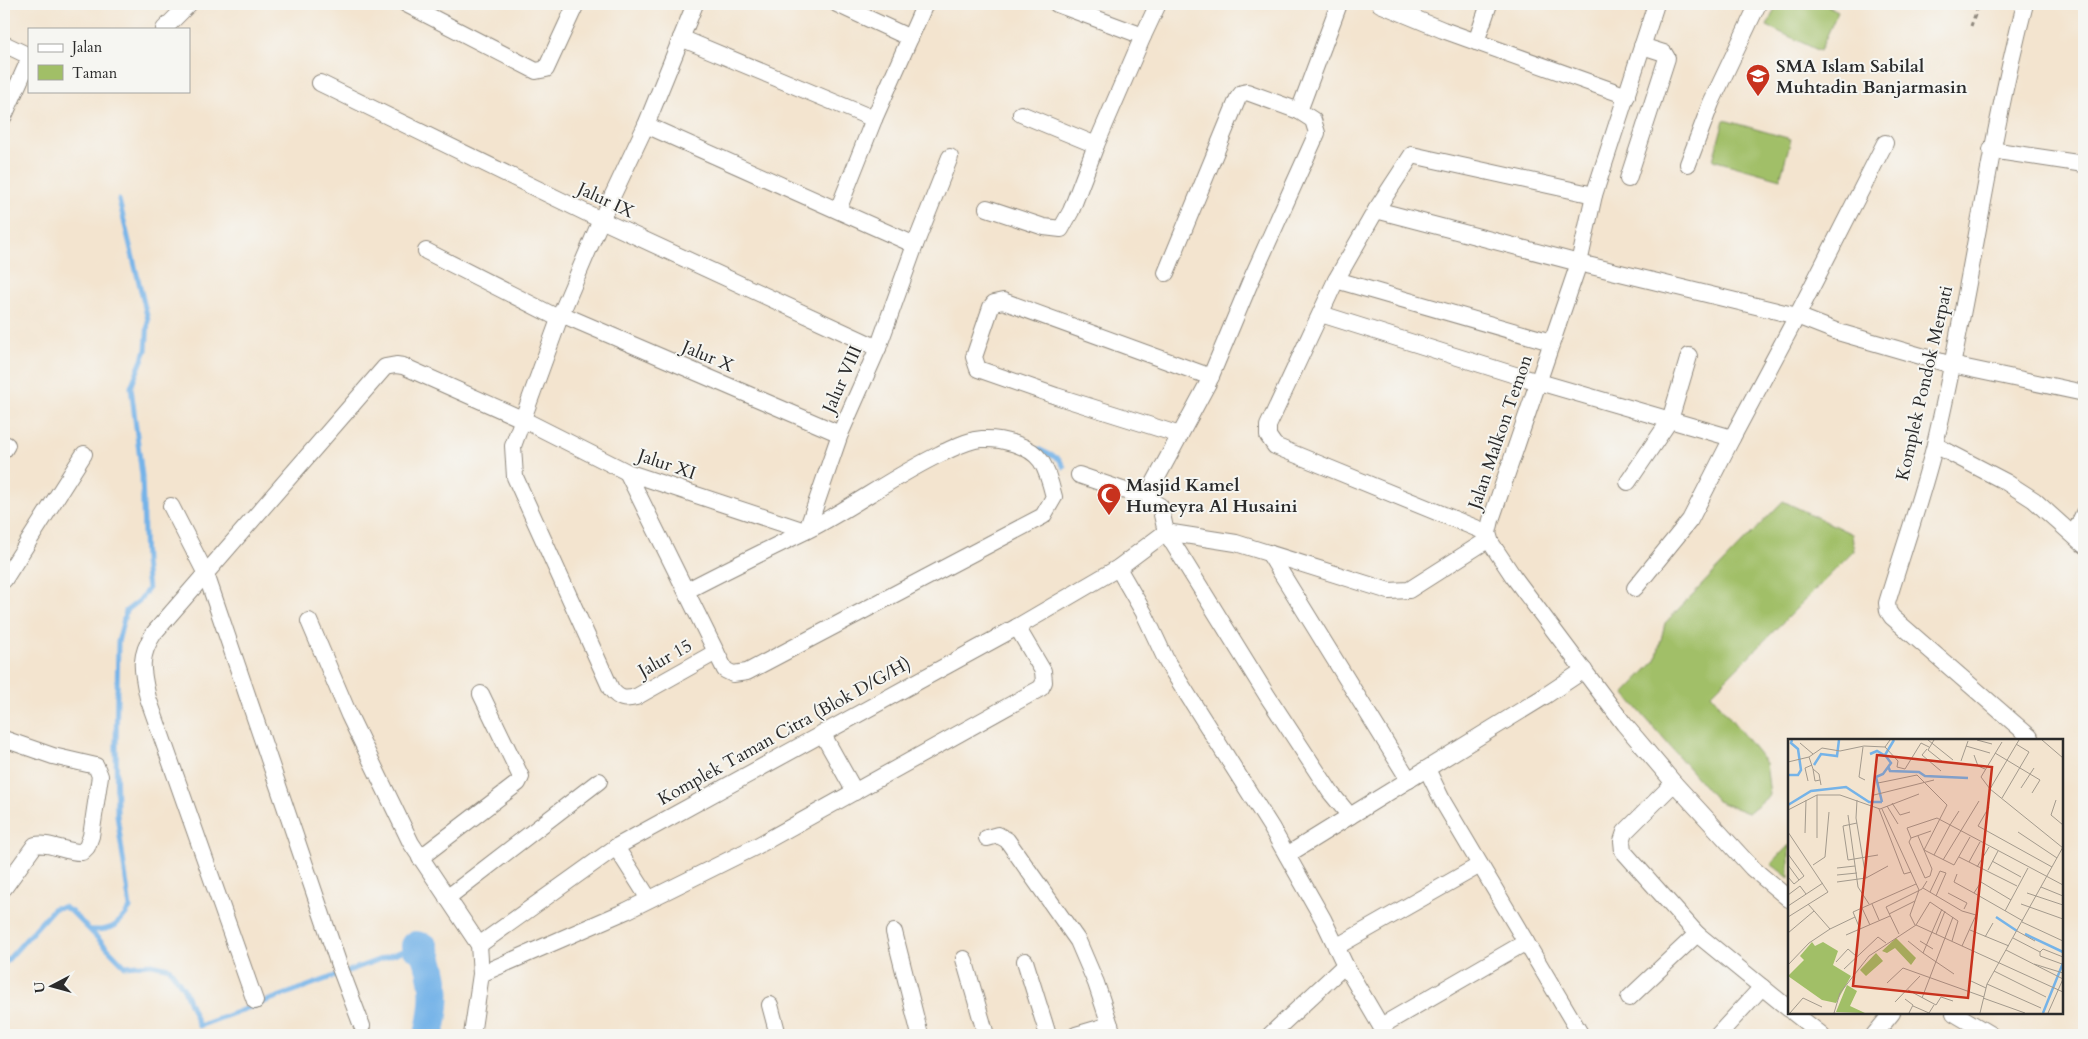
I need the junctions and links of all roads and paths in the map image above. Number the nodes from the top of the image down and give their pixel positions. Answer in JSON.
{"nodes":[{"id":1,"x":189,"y":4,"type":"edge"},
{"id":2,"x":406,"y":4,"type":"edge"},
{"id":3,"x":576,"y":4,"type":"edge"},
{"id":4,"x":695,"y":4,"type":"edge"},
{"id":5,"x":837,"y":4,"type":"edge"},
{"id":6,"x":926,"y":4,"type":"edge"},
{"id":7,"x":1057,"y":4,"type":"edge"},
{"id":8,"x":1158,"y":4,"type":"edge"},
{"id":9,"x":1339,"y":4,"type":"edge"},
{"id":10,"x":1380,"y":4,"type":"edge"},
{"id":11,"x":1489,"y":4,"type":"edge"},
{"id":12,"x":1656,"y":4,"type":"edge"},
{"id":13,"x":1758,"y":4,"type":"edge"},
{"id":14,"x":1979,"y":4,"type":"edge"},
{"id":15,"x":2025,"y":4,"type":"edge"},
{"id":16,"x":1971,"y":26,"type":"dead end"},
{"id":17,"x":165,"y":28,"type":"edge"},
{"id":18,"x":1143,"y":36,"type":"junction"},
{"id":19,"x":681,"y":38,"type":"junction"},
{"id":20,"x":910,"y":38,"type":"junction"},
{"id":21,"x":1476,"y":42,"type":"junction"},
{"id":22,"x":4,"y":44,"type":"edge"},
{"id":23,"x":1642,"y":46,"type":"junction"},
{"id":24,"x":28,"y":56,"type":"edge"},
{"id":25,"x":28,"y":62,"type":"edge"},
{"id":26,"x":320,"y":83,"type":"dead end"},
{"id":27,"x":1626,"y":96,"type":"junction"},
{"id":28,"x":1300,"y":112,"type":"junction"},
{"id":29,"x":1020,"y":114,"type":"dead end"},
{"id":30,"x":4,"y":116,"type":"edge"},
{"id":31,"x":874,"y":119,"type":"junction"},
{"id":32,"x":646,"y":125,"type":"junction"},
{"id":33,"x":1885,"y":142,"type":"dead end"},
{"id":34,"x":1096,"y":145,"type":"junction"},
{"id":35,"x":1991,"y":150,"type":"junction"},
{"id":36,"x":950,"y":157,"type":"dead end"},
{"id":37,"x":1688,"y":164,"type":"dead end"},
{"id":38,"x":2084,"y":164,"type":"edge"},
{"id":39,"x":1628,"y":179,"type":"dead end"},
{"id":40,"x":1594,"y":195,"type":"junction"},
{"id":41,"x":987,"y":208,"type":"dead end"},
{"id":42,"x":838,"y":210,"type":"junction"},
{"id":43,"x":1376,"y":210,"type":"junction"},
{"id":44,"x":602,"y":220,"type":"junction"},
{"id":45,"x":916,"y":245,"type":"junction"},
{"id":46,"x":426,"y":251,"type":"dead end"},
{"id":47,"x":1579,"y":263,"type":"junction"},
{"id":48,"x":1166,"y":273,"type":"dead end"},
{"id":49,"x":1336,"y":280,"type":"junction"},
{"id":50,"x":1321,"y":314,"type":"junction"},
{"id":51,"x":1797,"y":316,"type":"junction"},
{"id":52,"x":560,"y":317,"type":"junction"},
{"id":53,"x":1551,"y":342,"type":"junction"},
{"id":54,"x":878,"y":348,"type":"junction"},
{"id":55,"x":1689,"y":356,"type":"dead end"},
{"id":56,"x":1952,"y":365,"type":"junction"},
{"id":57,"x":1211,"y":376,"type":"junction"},
{"id":58,"x":1539,"y":381,"type":"junction"},
{"id":59,"x":2084,"y":393,"type":"edge"},
{"id":60,"x":522,"y":419,"type":"junction"},
{"id":61,"x":1670,"y":420,"type":"junction"},
{"id":62,"x":840,"y":434,"type":"junction"},
{"id":63,"x":1180,"y":435,"type":"junction"},
{"id":64,"x":1732,"y":438,"type":"junction"},
{"id":65,"x":1935,"y":445,"type":"junction"},
{"id":66,"x":84,"y":454,"type":"dead end"},
{"id":67,"x":627,"y":472,"type":"junction"},
{"id":68,"x":1079,"y":475,"type":"dead end"},
{"id":69,"x":1628,"y":482,"type":"dead end"},
{"id":70,"x":1146,"y":498,"type":"junction"},
{"id":71,"x":171,"y":506,"type":"dead end"},
{"id":72,"x":2084,"y":512,"type":"edge"},
{"id":73,"x":806,"y":530,"type":"junction"},
{"id":74,"x":1166,"y":532,"type":"junction"},
{"id":75,"x":1488,"y":536,"type":"junction"},
{"id":76,"x":2079,"y":540,"type":"edge"},
{"id":77,"x":1269,"y":553,"type":"junction"},
{"id":78,"x":1118,"y":568,"type":"junction"},
{"id":79,"x":6,"y":573,"type":"edge"},
{"id":80,"x":206,"y":574,"type":"junction"},
{"id":81,"x":1635,"y":588,"type":"dead end"},
{"id":82,"x":686,"y":591,"type":"junction"},
{"id":83,"x":309,"y":621,"type":"dead end"},
{"id":84,"x":1017,"y":627,"type":"junction"},
{"id":85,"x":716,"y":652,"type":"junction"},
{"id":86,"x":1584,"y":670,"type":"junction"},
{"id":87,"x":481,"y":694,"type":"dead end"},
{"id":88,"x":822,"y":733,"type":"junction"},
{"id":89,"x":2030,"y":738,"type":"dead end"},
{"id":90,"x":4,"y":739,"type":"edge"},
{"id":91,"x":1427,"y":769,"type":"junction"},
{"id":92,"x":1409,"y":780,"type":"junction"},
{"id":93,"x":599,"y":782,"type":"dead end"},
{"id":94,"x":1674,"y":783,"type":"junction"},
{"id":95,"x":855,"y":792,"type":"junction"},
{"id":96,"x":1350,"y":816,"type":"junction"},
{"id":97,"x":987,"y":838,"type":"dead end"},
{"id":98,"x":616,"y":847,"type":"junction"},
{"id":99,"x":1287,"y":855,"type":"junction"},
{"id":100,"x":420,"y":858,"type":"junction"},
{"id":101,"x":1480,"y":865,"type":"junction"},
{"id":102,"x":4,"y":888,"type":"edge"},
{"id":103,"x":447,"y":898,"type":"junction"},
{"id":104,"x":1788,"y":898,"type":"edge"},
{"id":105,"x":649,"y":899,"type":"junction"},
{"id":106,"x":894,"y":932,"type":"dead end"},
{"id":107,"x":1697,"y":934,"type":"junction"},
{"id":108,"x":1526,"y":942,"type":"junction"},
{"id":109,"x":1336,"y":947,"type":"junction"},
{"id":110,"x":964,"y":959,"type":"dead end"},
{"id":111,"x":1025,"y":961,"type":"dead end"},
{"id":112,"x":484,"y":962,"type":"junction"},
{"id":113,"x":1345,"y":965,"type":"junction"},
{"id":114,"x":1762,"y":987,"type":"junction"},
{"id":115,"x":1629,"y":998,"type":"dead end"},
{"id":116,"x":255,"y":1001,"type":"dead end"},
{"id":117,"x":770,"y":1005,"type":"dead end"},
{"id":118,"x":1788,"y":1008,"type":"edge"},
{"id":119,"x":1795,"y":1014,"type":"edge"},
{"id":120,"x":1891,"y":1014,"type":"edge"},
{"id":121,"x":1956,"y":1014,"type":"edge"},
{"id":122,"x":362,"y":1026,"type":"dead end"},
{"id":123,"x":1111,"y":1030,"type":"edge"},
{"id":124,"x":1383,"y":1031,"type":"edge"},
{"id":125,"x":1575,"y":1033,"type":"edge"},
{"id":126,"x":472,"y":1035,"type":"edge"},
{"id":127,"x":778,"y":1035,"type":"edge"},
{"id":128,"x":920,"y":1035,"type":"edge"},
{"id":129,"x":986,"y":1035,"type":"edge"},
{"id":130,"x":1048,"y":1035,"type":"edge"},
{"id":131,"x":1076,"y":1035,"type":"edge"},
{"id":132,"x":1270,"y":1035,"type":"edge"},
{"id":133,"x":1718,"y":1035,"type":"edge"},
{"id":134,"x":1822,"y":1035,"type":"edge"},
{"id":135,"x":1874,"y":1035,"type":"edge"},
{"id":136,"x":1991,"y":1035,"type":"edge"}],
"edges":[{"from":1,"to":17,"type":"street"},
{"from":2,"to":3,"type":"street"},
{"from":4,"to":19,"type":"street"},
{"from":5,"to":20,"type":"street"},
{"from":6,"to":20,"type":"street"},
{"from":7,"to":18,"type":"street"},
{"from":8,"to":18,"type":"street"},
{"from":9,"to":28,"type":"street"},
{"from":10,"to":21,"type":"street"},
{"from":11,"to":21,"type":"street"},
{"from":12,"to":23,"type":"street","name":"Jalan Malkon Temon"},
{"from":13,"to":37,"type":"street"},
{"from":14,"to":16,"type":"path"},
{"from":15,"to":35,"type":"street","name":"Komplek Pondok Merpati"},
{"from":18,"to":34,"type":"street"},
{"from":19,"to":31,"type":"street"},
{"from":19,"to":32,"type":"street"},
{"from":20,"to":31,"type":"street"},
{"from":21,"to":27,"type":"street"},
{"from":22,"to":24,"type":"street"},
{"from":23,"to":27,"type":"street","name":"Jalan Malkon Temon"},
{"from":23,"to":39,"type":"street"},
{"from":25,"to":30,"type":"street"},
{"from":26,"to":44,"type":"street","name":"Jalur IX"},
{"from":27,"to":40,"type":"street","name":"Jalan Malkon Temon"},
{"from":28,"to":48,"type":"street"},
{"from":28,"to":57,"type":"street"},
{"from":29,"to":34,"type":"street"},
{"from":31,"to":42,"type":"street"},
{"from":32,"to":42,"type":"street"},
{"from":32,"to":44,"type":"street"},
{"from":33,"to":51,"type":"street"},
{"from":34,"to":41,"type":"street"},
{"from":35,"to":38,"type":"street"},
{"from":35,"to":56,"type":"street","name":"Komplek Pondok Merpati"},
{"from":36,"to":45,"type":"street","name":"Jalur VIII"},
{"from":40,"to":43,"type":"street"},
{"from":40,"to":47,"type":"street","name":"Jalan Malkon Temon"},
{"from":42,"to":45,"type":"street"},
{"from":43,"to":47,"type":"street"},
{"from":43,"to":49,"type":"street"},
{"from":44,"to":52,"type":"street"},
{"from":44,"to":54,"type":"street","name":"Jalur IX"},
{"from":45,"to":54,"type":"street","name":"Jalur VIII"},
{"from":46,"to":52,"type":"street","name":"Jalur X"},
{"from":47,"to":51,"type":"street"},
{"from":47,"to":53,"type":"street","name":"Jalan Malkon Temon"},
{"from":49,"to":50,"type":"street"},
{"from":49,"to":53,"type":"street"},
{"from":50,"to":58,"type":"street"},
{"from":50,"to":75,"type":"street"},
{"from":51,"to":56,"type":"street"},
{"from":51,"to":64,"type":"street"},
{"from":52,"to":60,"type":"street"},
{"from":52,"to":62,"type":"street","name":"Jalur X"},
{"from":53,"to":58,"type":"street","name":"Jalan Malkon Temon"},
{"from":54,"to":62,"type":"street","name":"Jalur VIII"},
{"from":55,"to":61,"type":"street"},
{"from":56,"to":59,"type":"street"},
{"from":56,"to":65,"type":"street","name":"Komplek Pondok Merpati"},
{"from":57,"to":63,"type":"street"},
{"from":57,"to":63,"type":"street"},
{"from":58,"to":61,"type":"street"},
{"from":58,"to":75,"type":"street","name":"Jalan Malkon Temon"},
{"from":60,"to":67,"type":"street","name":"Jalur XI"},
{"from":60,"to":80,"type":"street","name":"Jalur XI"},
{"from":60,"to":85,"type":"street","name":"Jalur 15"},
{"from":61,"to":64,"type":"street"},
{"from":61,"to":69,"type":"street"},
{"from":62,"to":73,"type":"street","name":"Jalur VIII"},
{"from":63,"to":70,"type":"street"},
{"from":64,"to":81,"type":"street"},
{"from":65,"to":76,"type":"street"},
{"from":65,"to":89,"type":"street","name":"Komplek Pondok Merpati"},
{"from":66,"to":79,"type":"street"},
{"from":67,"to":73,"type":"street","name":"Jalur XI"},
{"from":67,"to":82,"type":"street"},
{"from":68,"to":70,"type":"street"},
{"from":70,"to":74,"type":"street"},
{"from":71,"to":80,"type":"street"},
{"from":72,"to":76,"type":"street"},
{"from":73,"to":82,"type":"street"},
{"from":73,"to":85,"type":"street","name":"Jalur 15"},
{"from":74,"to":77,"type":"street"},
{"from":74,"to":78,"type":"street","name":"Komplek Taman Citra (Blok D/G/H)"},
{"from":74,"to":96,"type":"street"},
{"from":75,"to":77,"type":"street"},
{"from":75,"to":86,"type":"street"},
{"from":77,"to":92,"type":"street"},
{"from":78,"to":84,"type":"street","name":"Komplek Taman Citra (Blok D/G/H)"},
{"from":78,"to":99,"type":"street"},
{"from":80,"to":116,"type":"street","name":"Jalur XI"},
{"from":80,"to":122,"type":"street"},
{"from":82,"to":85,"type":"street"},
{"from":83,"to":100,"type":"street"},
{"from":84,"to":88,"type":"street","name":"Komplek Taman Citra (Blok D/G/H)"},
{"from":84,"to":95,"type":"street"},
{"from":86,"to":91,"type":"street"},
{"from":86,"to":94,"type":"street"},
{"from":87,"to":100,"type":"street"},
{"from":88,"to":95,"type":"street"},
{"from":88,"to":98,"type":"street","name":"Komplek Taman Citra (Blok D/G/H)"},
{"from":90,"to":102,"type":"street"},
{"from":91,"to":92,"type":"street"},
{"from":91,"to":101,"type":"street"},
{"from":92,"to":96,"type":"street"},
{"from":93,"to":103,"type":"street"},
{"from":94,"to":104,"type":"street"},
{"from":94,"to":107,"type":"street"},
{"from":95,"to":105,"type":"street"},
{"from":96,"to":99,"type":"street"},
{"from":97,"to":123,"type":"street"},
{"from":98,"to":105,"type":"street"},
{"from":98,"to":112,"type":"street","name":"Komplek Taman Citra (Blok D/G/H)"},
{"from":99,"to":109,"type":"street"},
{"from":100,"to":103,"type":"street"},
{"from":101,"to":108,"type":"street"},
{"from":101,"to":109,"type":"street"},
{"from":103,"to":112,"type":"street"},
{"from":105,"to":112,"type":"street"},
{"from":106,"to":128,"type":"street"},
{"from":107,"to":114,"type":"street"},
{"from":107,"to":115,"type":"street"},
{"from":108,"to":124,"type":"street"},
{"from":108,"to":125,"type":"street"},
{"from":109,"to":113,"type":"street"},
{"from":110,"to":129,"type":"street"},
{"from":111,"to":130,"type":"street"},
{"from":112,"to":126,"type":"street"},
{"from":113,"to":124,"type":"street"},
{"from":113,"to":132,"type":"street"},
{"from":114,"to":118,"type":"street"},
{"from":114,"to":133,"type":"street"},
{"from":117,"to":127,"type":"street"},
{"from":119,"to":134,"type":"street"},
{"from":120,"to":135,"type":"street"},
{"from":121,"to":136,"type":"street"},
{"from":123,"to":131,"type":"street"}]}
